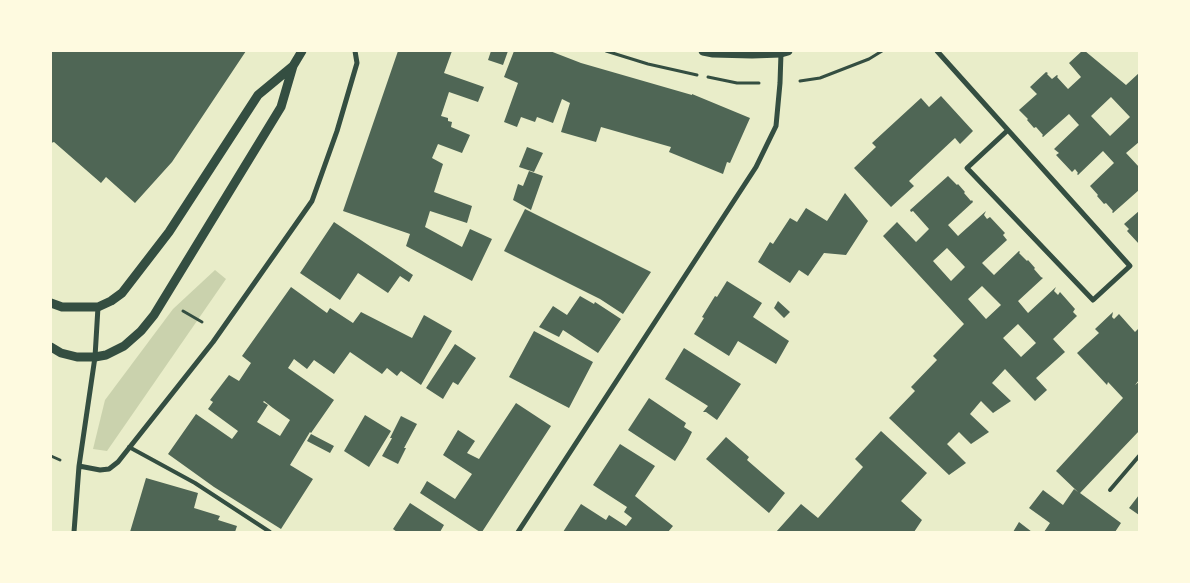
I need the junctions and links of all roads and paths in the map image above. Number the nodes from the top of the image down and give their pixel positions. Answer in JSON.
{"nodes":[{"id":1,"x":302,"y":51,"type":"edge"},
{"id":2,"x":355,"y":51,"type":"edge"},
{"id":3,"x":703,"y":51,"type":"edge"},
{"id":4,"x":938,"y":51,"type":"edge"},
{"id":5,"x":785,"y":52,"type":"edge"},
{"id":6,"x":294,"y":66,"type":"junction"},
{"id":7,"x":1008,"y":130,"type":"junction"},
{"id":8,"x":51,"y":303,"type":"edge"},
{"id":9,"x":98,"y":307,"type":"junction"},
{"id":10,"x":51,"y":347,"type":"edge"},
{"id":11,"x":95,"y":358,"type":"junction"},
{"id":12,"x":129,"y":447,"type":"junction"},
{"id":13,"x":1139,"y":456,"type":"edge"},
{"id":14,"x":79,"y":466,"type":"junction"},
{"id":15,"x":1110,"y":490,"type":"dead end"},
{"id":16,"x":74,"y":532,"type":"edge"},
{"id":17,"x":270,"y":532,"type":"edge"},
{"id":18,"x":518,"y":532,"type":"edge"}],
"edges":[{"from":1,"to":6,"type":"street"},
{"from":2,"to":12,"type":"street"},
{"from":3,"to":5,"type":"street"},
{"from":4,"to":7,"type":"street"},
{"from":5,"to":18,"type":"street"},
{"from":6,"to":9,"type":"street"},
{"from":6,"to":11,"type":"street"},
{"from":7,"to":7,"type":"street"},
{"from":8,"to":9,"type":"street"},
{"from":9,"to":11,"type":"street"},
{"from":10,"to":11,"type":"street"},
{"from":11,"to":14,"type":"street"},
{"from":12,"to":14,"type":"street"},
{"from":12,"to":17,"type":"lane"},
{"from":13,"to":15,"type":"lane"},
{"from":14,"to":16,"type":"street"}]}
